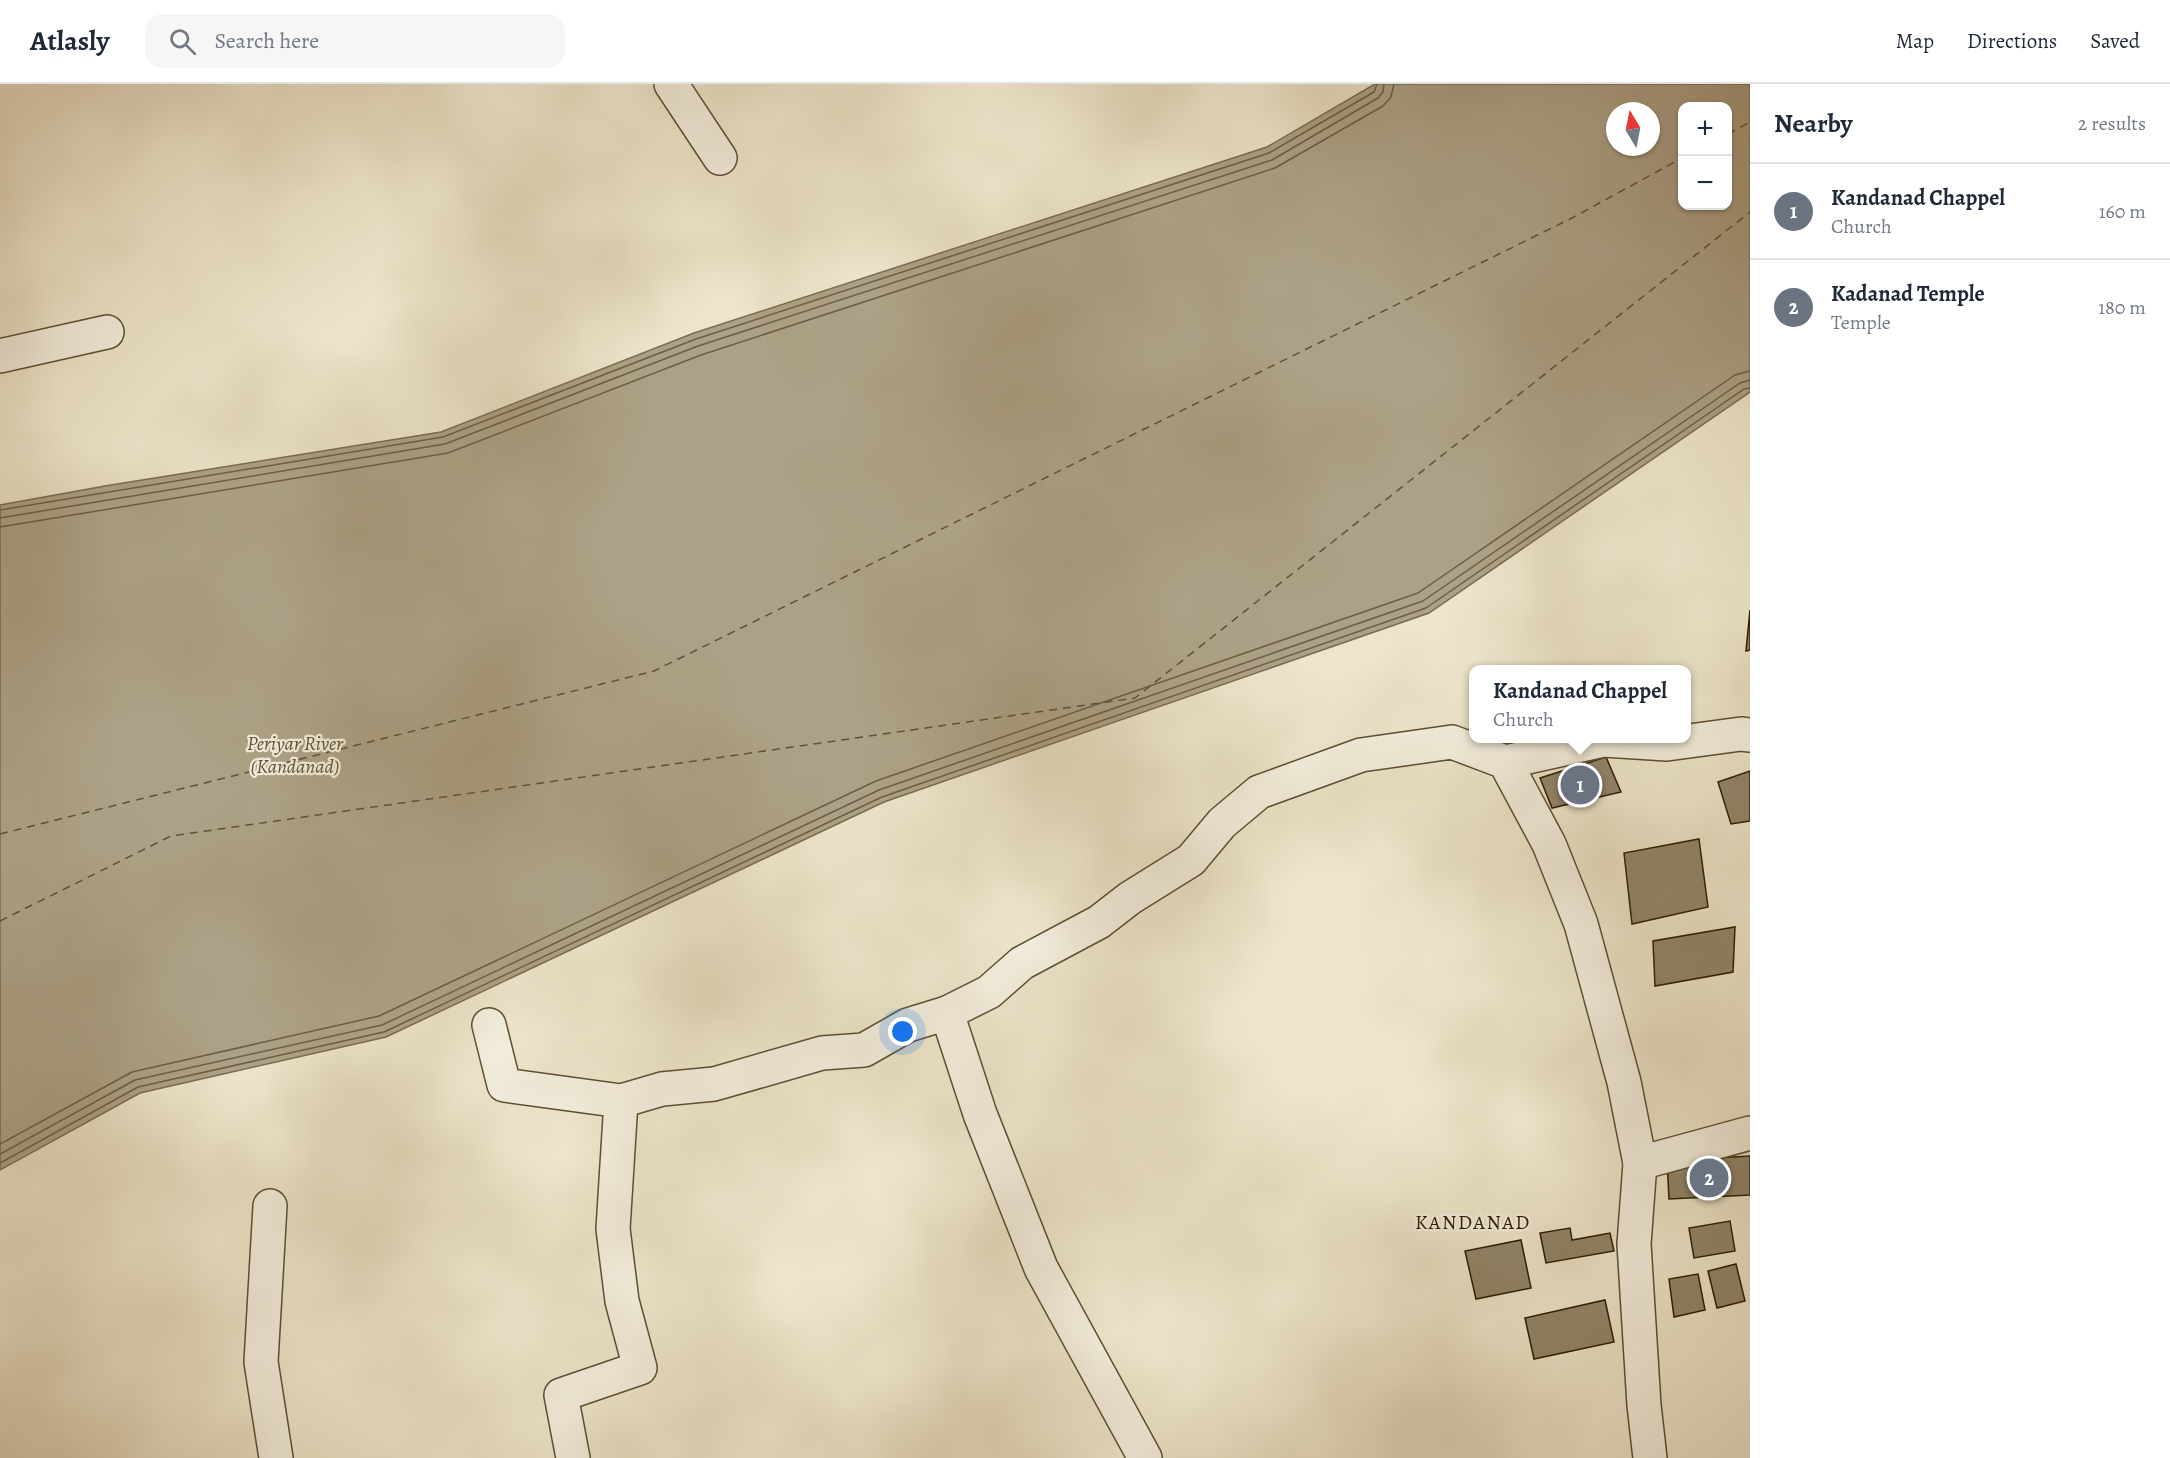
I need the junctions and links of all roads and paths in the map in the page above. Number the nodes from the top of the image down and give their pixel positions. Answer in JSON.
{"nodes":[{"id":1,"x":671,"y":84,"type":"edge"},
{"id":2,"x":720,"y":158,"type":"dead end"},
{"id":3,"x":107,"y":332,"type":"dead end"},
{"id":4,"x":0,"y":356,"type":"edge"},
{"id":5,"x":1750,"y":735,"type":"edge"},
{"id":6,"x":1691,"y":741,"type":"edge"},
{"id":7,"x":1590,"y":743,"type":"edge"},
{"id":8,"x":1651,"y":743,"type":"edge"},
{"id":9,"x":1674,"y":743,"type":"edge"},
{"id":10,"x":1505,"y":762,"type":"junction"},
{"id":11,"x":947,"y":1014,"type":"junction"},
{"id":12,"x":489,"y":1025,"type":"dead end"},
{"id":13,"x":621,"y":1101,"type":"junction"},
{"id":14,"x":1750,"y":1133,"type":"edge"},
{"id":15,"x":1640,"y":1163,"type":"junction"},
{"id":16,"x":270,"y":1206,"type":"dead end"},
{"id":17,"x":276,"y":1458,"type":"edge"},
{"id":18,"x":573,"y":1458,"type":"edge"},
{"id":19,"x":1145,"y":1458,"type":"edge"},
{"id":20,"x":1650,"y":1458,"type":"edge"}],
"edges":[{"from":1,"to":2,"type":"street"},
{"from":3,"to":4,"type":"street"},
{"from":5,"to":6,"type":"street"},
{"from":7,"to":10,"type":"street"},
{"from":8,"to":9,"type":"street"},
{"from":10,"to":11,"type":"street"},
{"from":10,"to":15,"type":"street"},
{"from":11,"to":13,"type":"street"},
{"from":11,"to":19,"type":"street"},
{"from":12,"to":13,"type":"street"},
{"from":13,"to":18,"type":"street"},
{"from":14,"to":15,"type":"street"},
{"from":15,"to":20,"type":"street"},
{"from":16,"to":17,"type":"street"}]}
